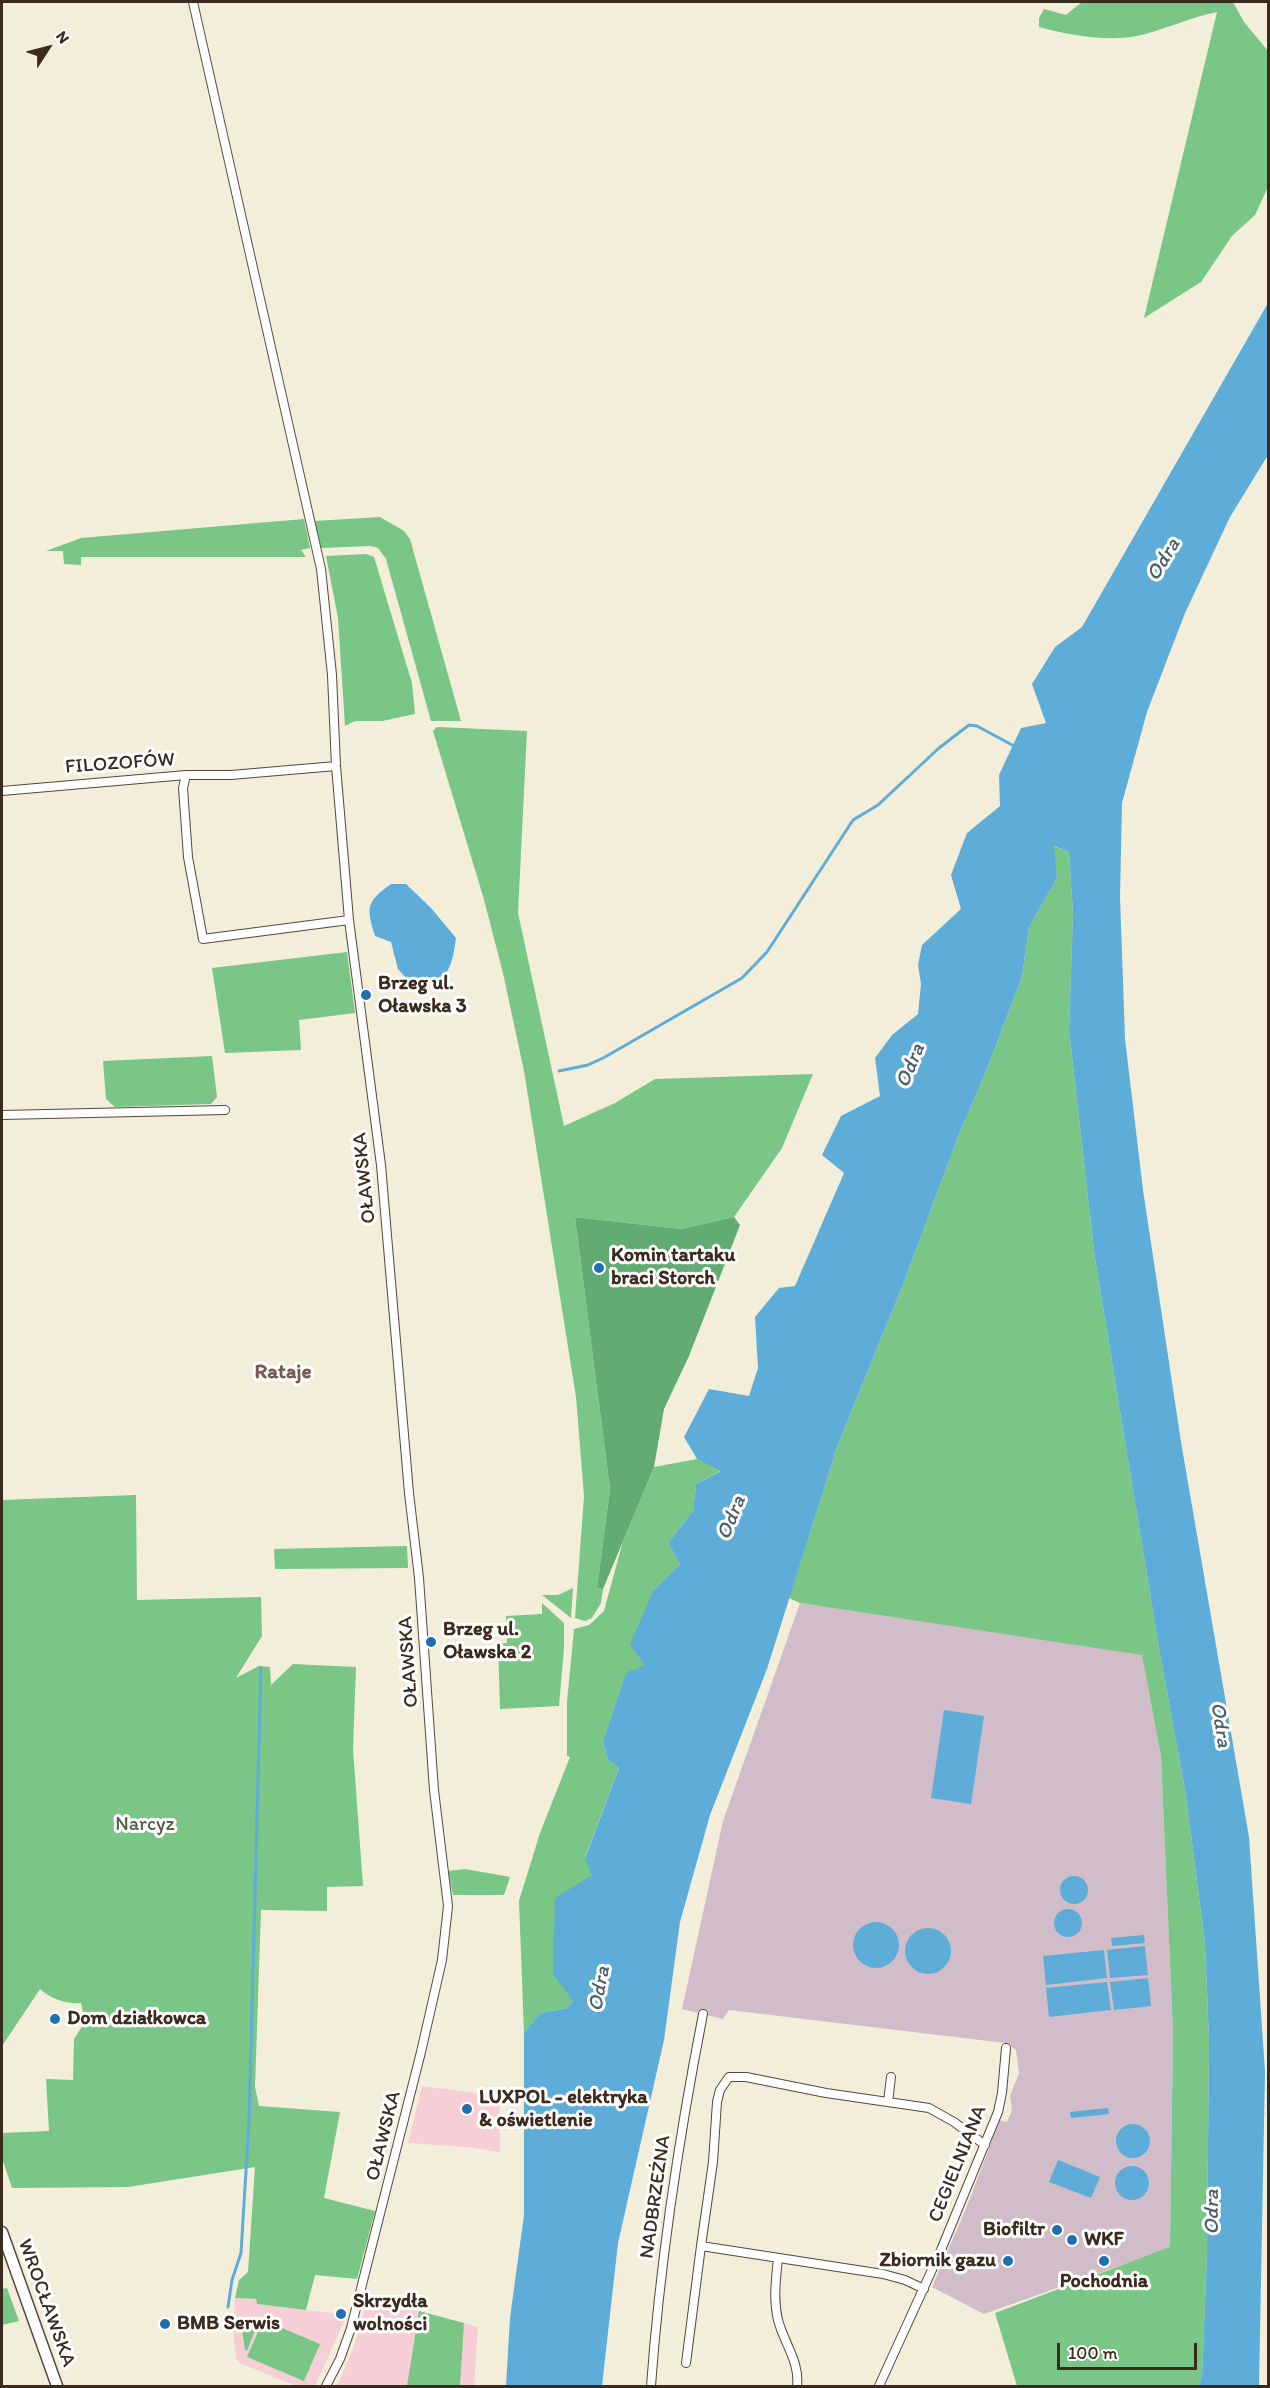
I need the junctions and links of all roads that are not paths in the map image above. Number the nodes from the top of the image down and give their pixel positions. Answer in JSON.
{"nodes":[{"id":1,"x":193,"y":2,"type":"edge"},
{"id":2,"x":336,"y":766,"type":"junction"},
{"id":3,"x":186,"y":775,"type":"junction"},
{"id":4,"x":2,"y":790,"type":"edge"},
{"id":5,"x":349,"y":920,"type":"junction"},
{"id":6,"x":225,"y":1110,"type":"dead end"},
{"id":7,"x":2,"y":1115,"type":"edge"},
{"id":8,"x":703,"y":2014,"type":"dead end"},
{"id":9,"x":1006,"y":2048,"type":"dead end"},
{"id":10,"x":891,"y":2077,"type":"dead end"},
{"id":11,"x":888,"y":2102,"type":"junction"},
{"id":12,"x":985,"y":2145,"type":"junction"},
{"id":13,"x":2,"y":2232,"type":"edge"},
{"id":14,"x":701,"y":2246,"type":"junction"},
{"id":15,"x":778,"y":2258,"type":"junction"},
{"id":16,"x":924,"y":2289,"type":"junction"},
{"id":17,"x":686,"y":2363,"type":"dead end"},
{"id":18,"x":57,"y":2386,"type":"edge"},
{"id":19,"x":326,"y":2386,"type":"edge"},
{"id":20,"x":651,"y":2386,"type":"edge"},
{"id":21,"x":797,"y":2386,"type":"edge"},
{"id":22,"x":879,"y":2386,"type":"edge"}],
"edges":[{"from":1,"to":2,"type":"street","name":"OŁAWSKA"},
{"from":2,"to":3,"type":"street"},
{"from":2,"to":5,"type":"street","name":"OŁAWSKA"},
{"from":3,"to":4,"type":"street","name":"FILOZOFÓW"},
{"from":3,"to":5,"type":"street","name":"FILOZOFÓW"},
{"from":5,"to":19,"type":"street","name":"OŁAWSKA"},
{"from":6,"to":7,"type":"street"},
{"from":8,"to":20,"type":"street","name":"NADBRZEŻNA"},
{"from":9,"to":12,"type":"street","name":"CEGIELNIANA"},
{"from":10,"to":11,"type":"street"},
{"from":11,"to":12,"type":"street"},
{"from":11,"to":14,"type":"street"},
{"from":12,"to":16,"type":"street","name":"CEGIELNIANA"},
{"from":13,"to":18,"type":"street","name":"WROCŁAWSKA"},
{"from":14,"to":15,"type":"street"},
{"from":14,"to":17,"type":"street"},
{"from":15,"to":16,"type":"street"},
{"from":15,"to":21,"type":"street"},
{"from":16,"to":22,"type":"street","name":"CEGIELNIANA"}]}
